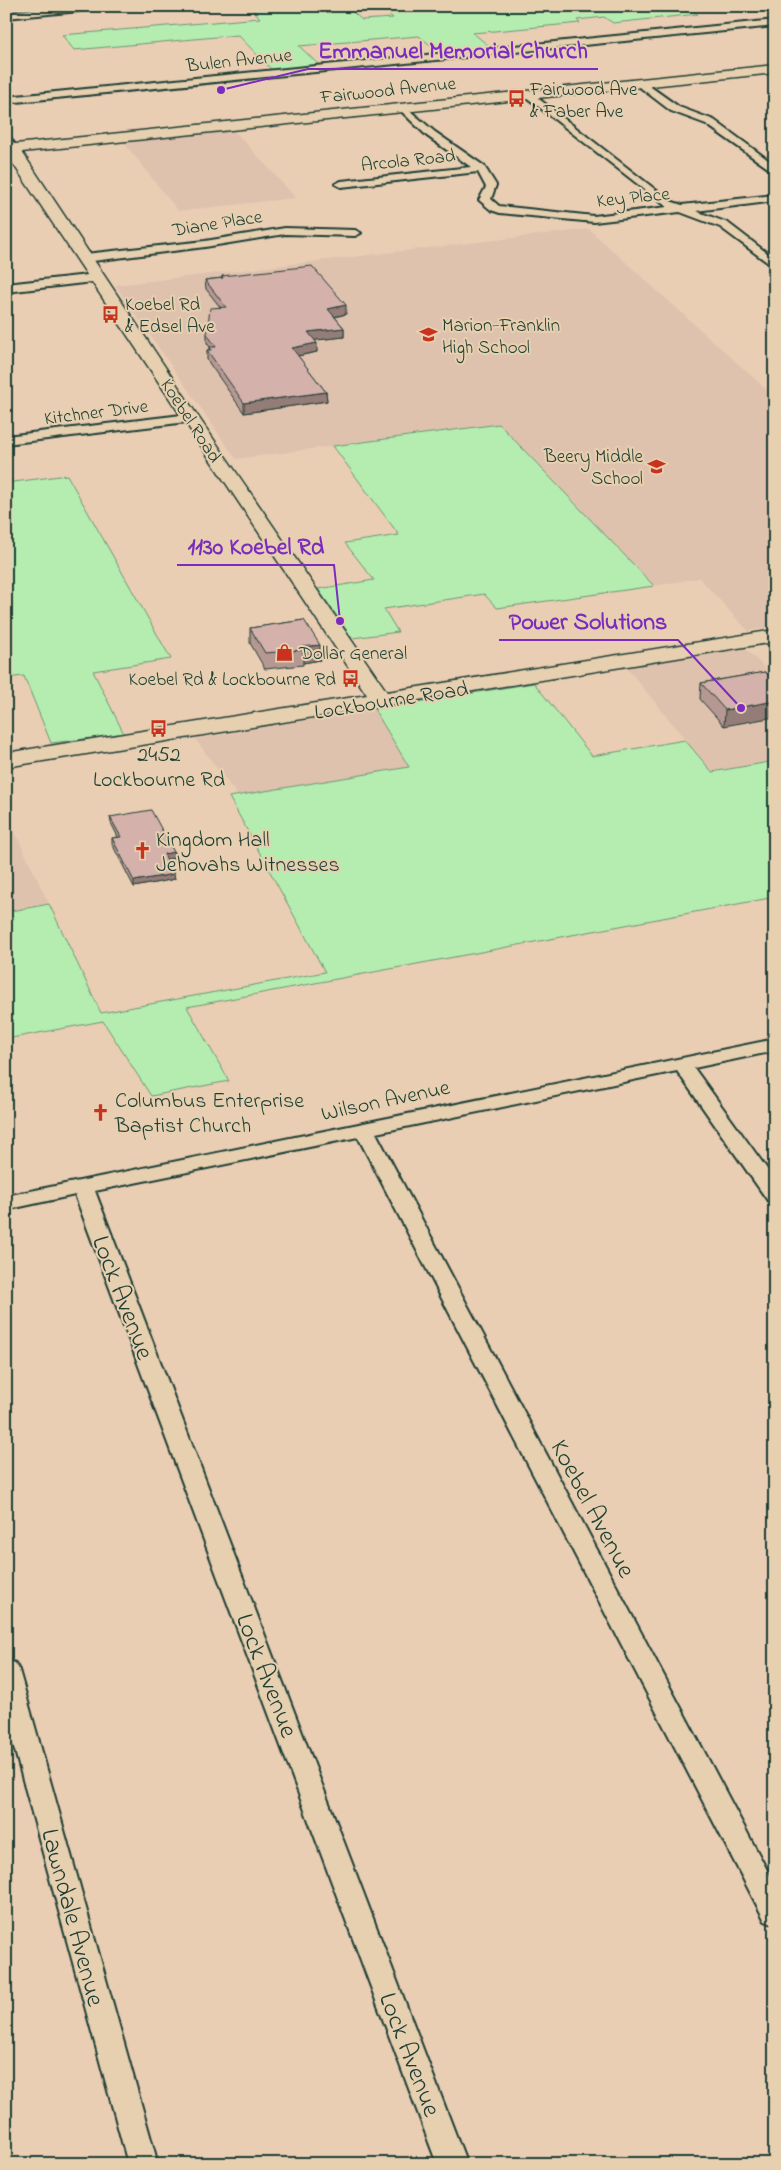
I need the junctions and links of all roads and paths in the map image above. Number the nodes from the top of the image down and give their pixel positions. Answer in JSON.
{"nodes":[{"id":1,"x":101,"y":6,"type":"edge"},
{"id":2,"x":6,"y":15,"type":"edge"},
{"id":3,"x":775,"y":24,"type":"edge"},
{"id":4,"x":775,"y":69,"type":"edge"},
{"id":5,"x":641,"y":83,"type":"junction"},
{"id":6,"x":530,"y":95,"type":"junction"},
{"id":7,"x":6,"y":100,"type":"edge"},
{"id":8,"x":403,"y":108,"type":"junction"},
{"id":9,"x":8,"y":145,"type":"edge"},
{"id":10,"x":479,"y":169,"type":"junction"},
{"id":11,"x":775,"y":170,"type":"edge"},
{"id":12,"x":341,"y":184,"type":"dead end"},
{"id":13,"x":775,"y":198,"type":"edge"},
{"id":14,"x":681,"y":209,"type":"junction"},
{"id":15,"x":355,"y":232,"type":"dead end"},
{"id":16,"x":85,"y":258,"type":"junction"},
{"id":17,"x":775,"y":265,"type":"edge"},
{"id":18,"x":97,"y":278,"type":"junction"},
{"id":19,"x":6,"y":288,"type":"edge"},
{"id":20,"x":190,"y":418,"type":"junction"},
{"id":21,"x":6,"y":440,"type":"edge"},
{"id":22,"x":775,"y":636,"type":"edge"},
{"id":23,"x":381,"y":700,"type":"junction"},
{"id":24,"x":6,"y":760,"type":"edge"},
{"id":25,"x":775,"y":1045,"type":"edge"},
{"id":26,"x":682,"y":1064,"type":"junction"},
{"id":27,"x":364,"y":1129,"type":"junction"},
{"id":28,"x":83,"y":1188,"type":"junction"},
{"id":29,"x":775,"y":1196,"type":"edge"},
{"id":30,"x":6,"y":1203,"type":"edge"},
{"id":31,"x":6,"y":1670,"type":"edge"},
{"id":32,"x":775,"y":1914,"type":"edge"},
{"id":33,"x":143,"y":2164,"type":"edge"},
{"id":34,"x":452,"y":2164,"type":"edge"}],
"edges":[{"from":1,"to":2,"type":"street"},
{"from":3,"to":7,"type":"street","name":"Bulen Avenue"},
{"from":4,"to":5,"type":"street","name":"Fairwood Avenue"},
{"from":5,"to":6,"type":"street","name":"Fairwood Avenue"},
{"from":5,"to":11,"type":"street"},
{"from":6,"to":8,"type":"street","name":"Fairwood Avenue"},
{"from":6,"to":14,"type":"street"},
{"from":8,"to":9,"type":"street","name":"Fairwood Avenue"},
{"from":8,"to":10,"type":"street"},
{"from":9,"to":16,"type":"street","name":"Koebel Road"},
{"from":10,"to":12,"type":"street","name":"Arcola Road"},
{"from":10,"to":14,"type":"street","name":"Key Place"},
{"from":13,"to":14,"type":"street","name":"Key Place"},
{"from":14,"to":17,"type":"street"},
{"from":15,"to":16,"type":"street","name":"Diane Place"},
{"from":16,"to":18,"type":"street","name":"Koebel Road"},
{"from":18,"to":19,"type":"street"},
{"from":18,"to":20,"type":"street","name":"Koebel Road"},
{"from":20,"to":21,"type":"street","name":"Kitchner Drive"},
{"from":20,"to":23,"type":"street","name":"Koebel Road"},
{"from":22,"to":23,"type":"street","name":"Lockbourne Road"},
{"from":23,"to":24,"type":"street","name":"Lockbourne Road"},
{"from":25,"to":26,"type":"street","name":"Wilson Avenue"},
{"from":26,"to":27,"type":"street","name":"Wilson Avenue"},
{"from":26,"to":29,"type":"street"},
{"from":27,"to":28,"type":"street","name":"Wilson Avenue"},
{"from":27,"to":32,"type":"street","name":"Koebel Avenue"},
{"from":28,"to":30,"type":"street","name":"Wilson Avenue"},
{"from":28,"to":34,"type":"street","name":"Lock Avenue"},
{"from":31,"to":33,"type":"street","name":"Lawndale Avenue"}]}
